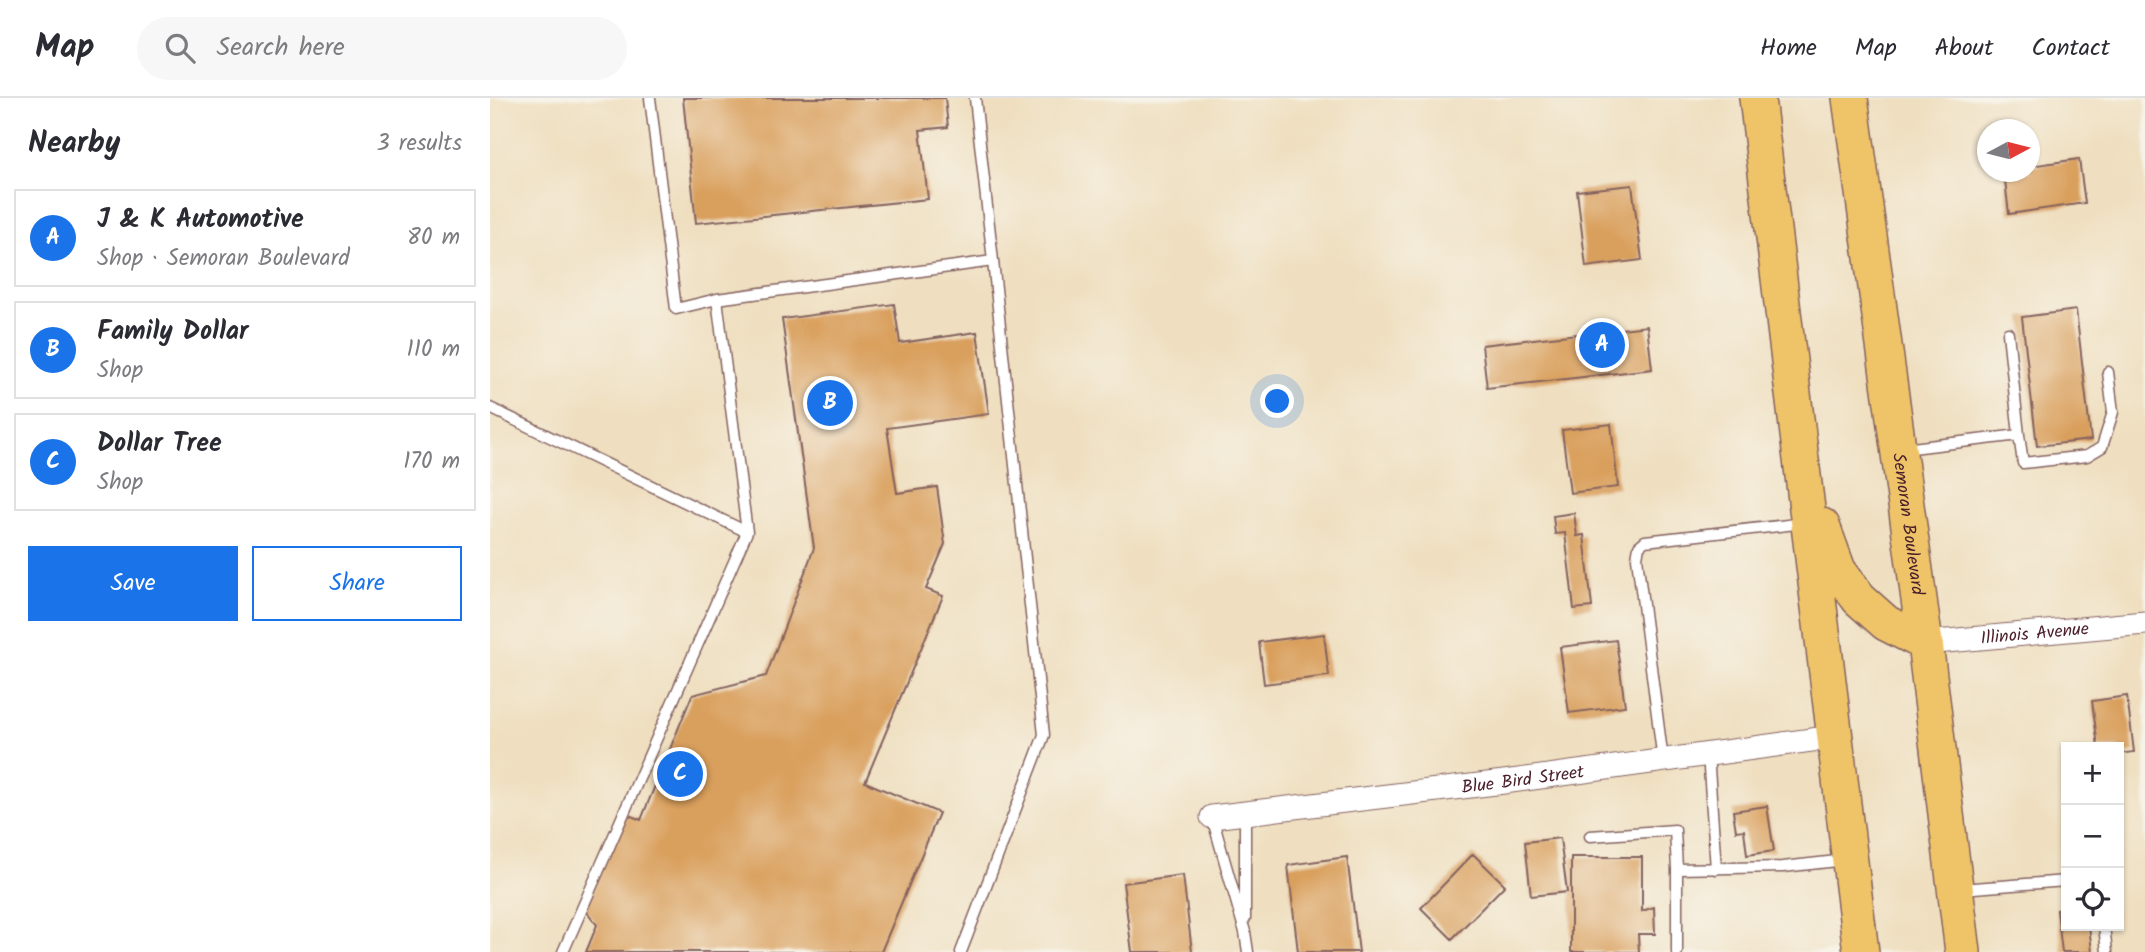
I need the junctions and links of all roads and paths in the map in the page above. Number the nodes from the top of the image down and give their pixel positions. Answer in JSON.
{"nodes":[{"id":1,"x":650,"y":98,"type":"edge"},
{"id":2,"x":975,"y":98,"type":"edge"},
{"id":3,"x":1756,"y":98,"type":"edge"},
{"id":4,"x":1850,"y":98,"type":"edge"},
{"id":5,"x":993,"y":261,"type":"junction"},
{"id":6,"x":718,"y":299,"type":"junction"},
{"id":7,"x":2008,"y":333,"type":"dead end"},
{"id":8,"x":2108,"y":372,"type":"dead end"},
{"id":9,"x":490,"y":408,"type":"edge"},
{"id":10,"x":2019,"y":435,"type":"junction"},
{"id":11,"x":1898,"y":449,"type":"junction"},
{"id":12,"x":1802,"y":470,"type":"junction"},
{"id":13,"x":1808,"y":522,"type":"junction"},
{"id":14,"x":747,"y":532,"type":"junction"},
{"id":15,"x":2145,"y":623,"type":"edge"},
{"id":16,"x":1925,"y":643,"type":"junction"},
{"id":17,"x":1834,"y":737,"type":"junction"},
{"id":18,"x":1708,"y":754,"type":"junction"},
{"id":19,"x":1663,"y":761,"type":"junction"},
{"id":20,"x":1245,"y":813,"type":"junction"},
{"id":21,"x":1212,"y":817,"type":"joint"},
{"id":22,"x":1590,"y":836,"type":"dead end"},
{"id":23,"x":1849,"y":860,"type":"junction"},
{"id":24,"x":1677,"y":869,"type":"junction"},
{"id":25,"x":1716,"y":869,"type":"junction"},
{"id":26,"x":2061,"y":881,"type":"edge"},
{"id":27,"x":1955,"y":889,"type":"junction"},
{"id":28,"x":2105,"y":931,"type":"edge"},
{"id":29,"x":1245,"y":932,"type":"junction"},
{"id":30,"x":562,"y":952,"type":"edge"},
{"id":31,"x":961,"y":952,"type":"edge"},
{"id":32,"x":1248,"y":952,"type":"edge"},
{"id":33,"x":1677,"y":952,"type":"edge"},
{"id":34,"x":1861,"y":952,"type":"edge"},
{"id":35,"x":1962,"y":952,"type":"edge"},
{"id":36,"x":2107,"y":952,"type":"edge"}],
"edges":[{"from":1,"to":6,"type":"lane"},
{"from":2,"to":5,"type":"lane"},
{"from":3,"to":12,"type":"main road"},
{"from":4,"to":11,"type":"main road","name":"Semoran Boulevard"},
{"from":5,"to":6,"type":"lane"},
{"from":5,"to":31,"type":"lane"},
{"from":6,"to":14,"type":"lane"},
{"from":7,"to":10,"type":"lane"},
{"from":8,"to":10,"type":"lane"},
{"from":9,"to":14,"type":"lane"},
{"from":10,"to":11,"type":"lane"},
{"from":11,"to":16,"type":"main road","name":"Semoran Boulevard"},
{"from":12,"to":13,"type":"main road"},
{"from":12,"to":16,"type":"main road"},
{"from":13,"to":17,"type":"main road"},
{"from":13,"to":19,"type":"lane"},
{"from":14,"to":30,"type":"lane"},
{"from":15,"to":16,"type":"street","name":"Illinois Avenue"},
{"from":16,"to":27,"type":"main road","name":"Semoran Boulevard"},
{"from":17,"to":18,"type":"street","name":"Blue Bird Street"},
{"from":17,"to":23,"type":"main road"},
{"from":18,"to":19,"type":"street","name":"Blue Bird Street"},
{"from":18,"to":25,"type":"lane"},
{"from":19,"to":20,"type":"street","name":"Blue Bird Street"},
{"from":20,"to":21,"type":"street","name":"Blue Bird Street"},
{"from":20,"to":29,"type":"lane"},
{"from":21,"to":29,"type":"lane"},
{"from":22,"to":24,"type":"lane"},
{"from":23,"to":25,"type":"lane"},
{"from":23,"to":34,"type":"main road"},
{"from":24,"to":25,"type":"lane"},
{"from":24,"to":33,"type":"lane"},
{"from":26,"to":27,"type":"lane"},
{"from":27,"to":35,"type":"main road","name":"Semoran Boulevard"},
{"from":28,"to":36,"type":"lane"},
{"from":29,"to":32,"type":"lane"}]}
